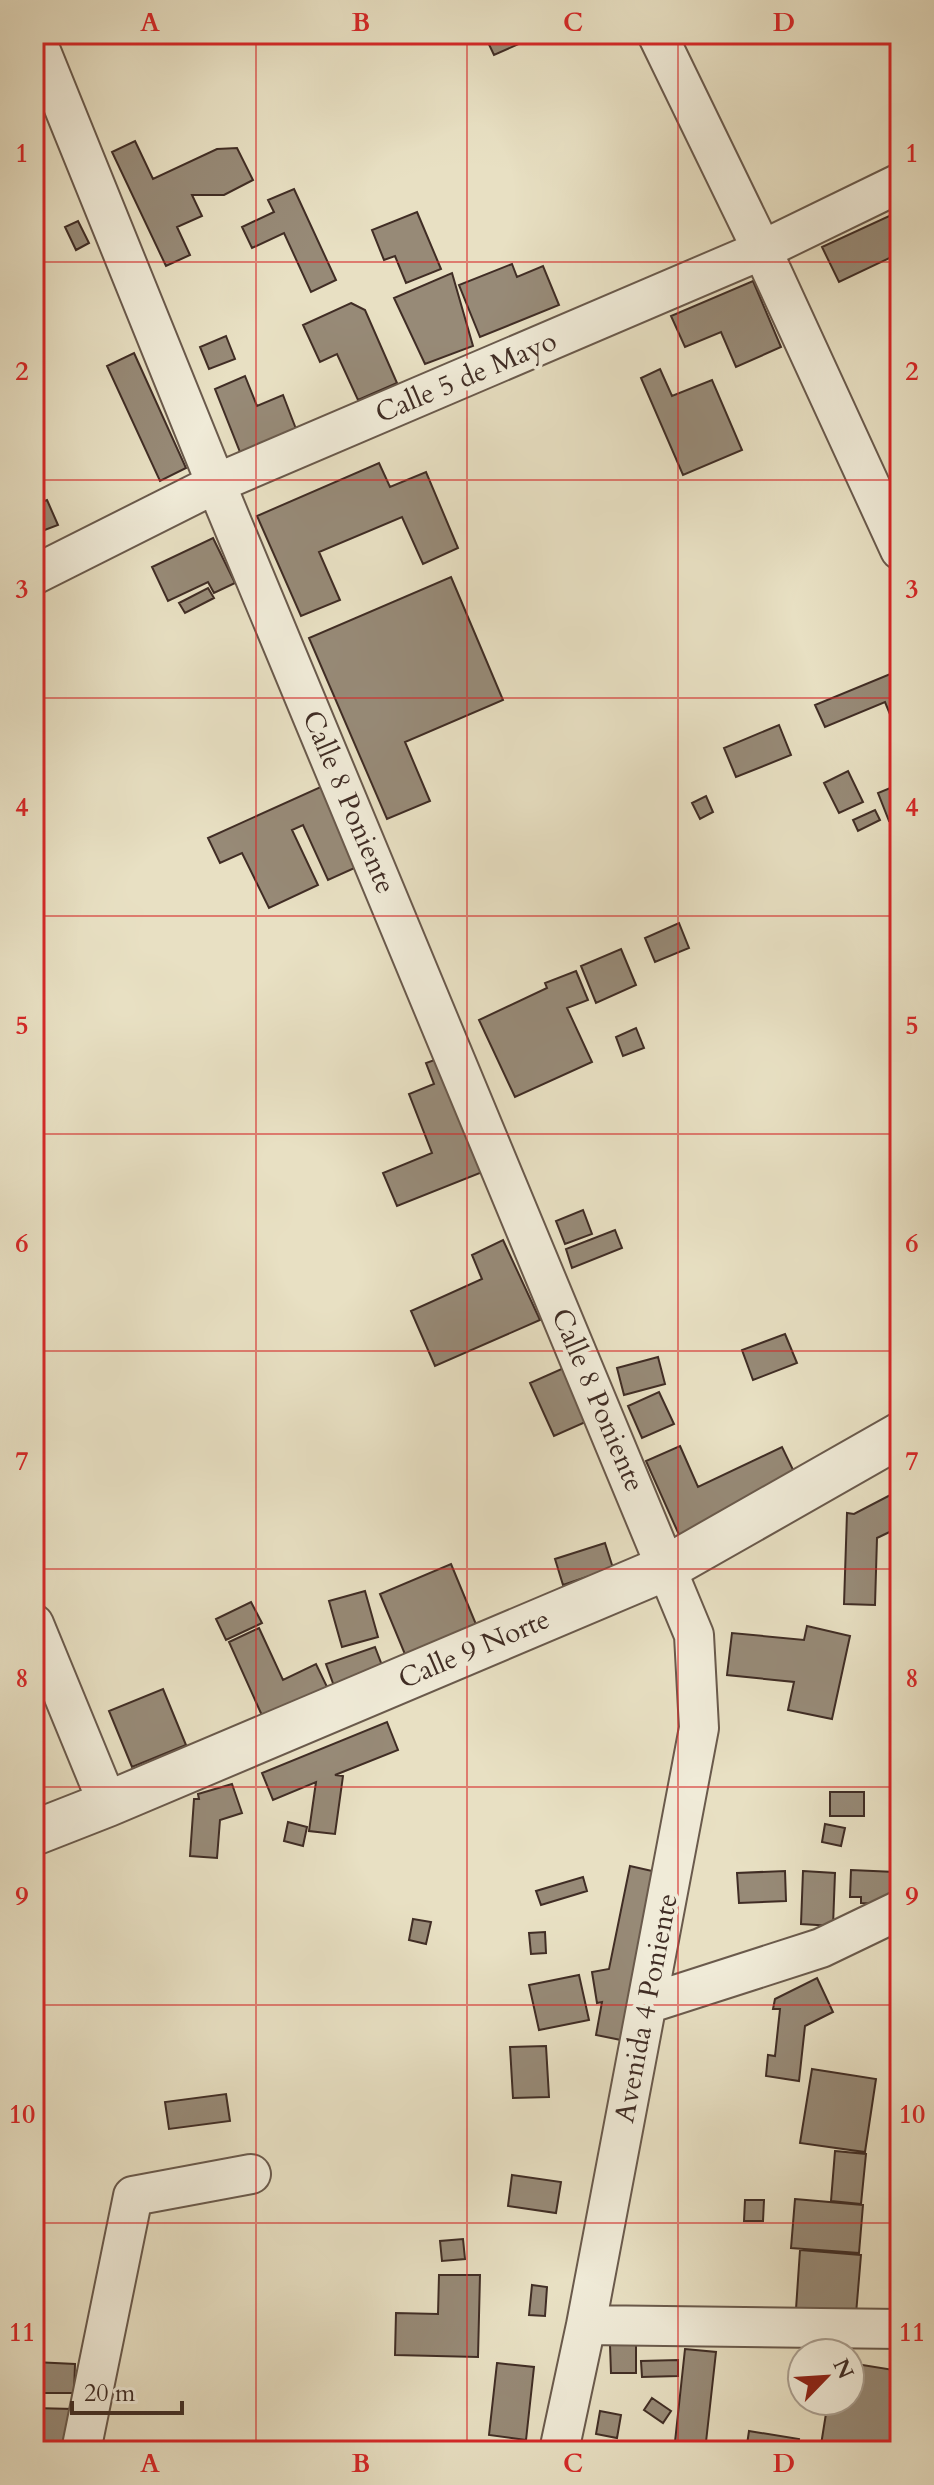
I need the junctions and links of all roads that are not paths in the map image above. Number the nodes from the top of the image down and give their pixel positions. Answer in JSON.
{"nodes":[{"id":1,"x":34,"y":34,"type":"edge"},
{"id":2,"x":657,"y":34,"type":"edge"},
{"id":3,"x":900,"y":183,"type":"edge"},
{"id":4,"x":762,"y":250,"type":"junction"},
{"id":5,"x":217,"y":483,"type":"junction"},
{"id":6,"x":900,"y":550,"type":"edge"},
{"id":7,"x":34,"y":575,"type":"edge"},
{"id":8,"x":900,"y":1435,"type":"edge"},
{"id":9,"x":668,"y":1567,"type":"junction"},
{"id":10,"x":34,"y":1624,"type":"edge"},
{"id":11,"x":108,"y":1804,"type":"junction"},
{"id":12,"x":34,"y":1833,"type":"edge"},
{"id":13,"x":900,"y":1910,"type":"edge"},
{"id":14,"x":647,"y":2004,"type":"junction"},
{"id":15,"x":251,"y":2174,"type":"dead end"},
{"id":16,"x":586,"y":2325,"type":"junction"},
{"id":17,"x":900,"y":2329,"type":"edge"},
{"id":18,"x":81,"y":2451,"type":"edge"},
{"id":19,"x":559,"y":2451,"type":"edge"}],
"edges":[{"from":1,"to":5,"type":"street","name":"Calle 8 Poniente"},
{"from":2,"to":4,"type":"street"},
{"from":3,"to":4,"type":"street","name":"Calle 5 de Mayo"},
{"from":4,"to":5,"type":"street","name":"Calle 5 de Mayo"},
{"from":4,"to":6,"type":"street"},
{"from":5,"to":7,"type":"street","name":"Calle 5 de Mayo"},
{"from":5,"to":9,"type":"street","name":"Calle 8 Poniente"},
{"from":8,"to":9,"type":"street","name":"Calle 9 Norte"},
{"from":9,"to":11,"type":"street","name":"Calle 9 Norte"},
{"from":9,"to":14,"type":"street","name":"Avenida 4 Poniente"},
{"from":10,"to":11,"type":"street"},
{"from":11,"to":12,"type":"street","name":"Calle 9 Norte"},
{"from":13,"to":14,"type":"street"},
{"from":14,"to":16,"type":"street","name":"Avenida 4 Poniente"},
{"from":15,"to":18,"type":"street"},
{"from":16,"to":17,"type":"street"},
{"from":16,"to":19,"type":"street","name":"Avenida 4 Poniente"}]}
